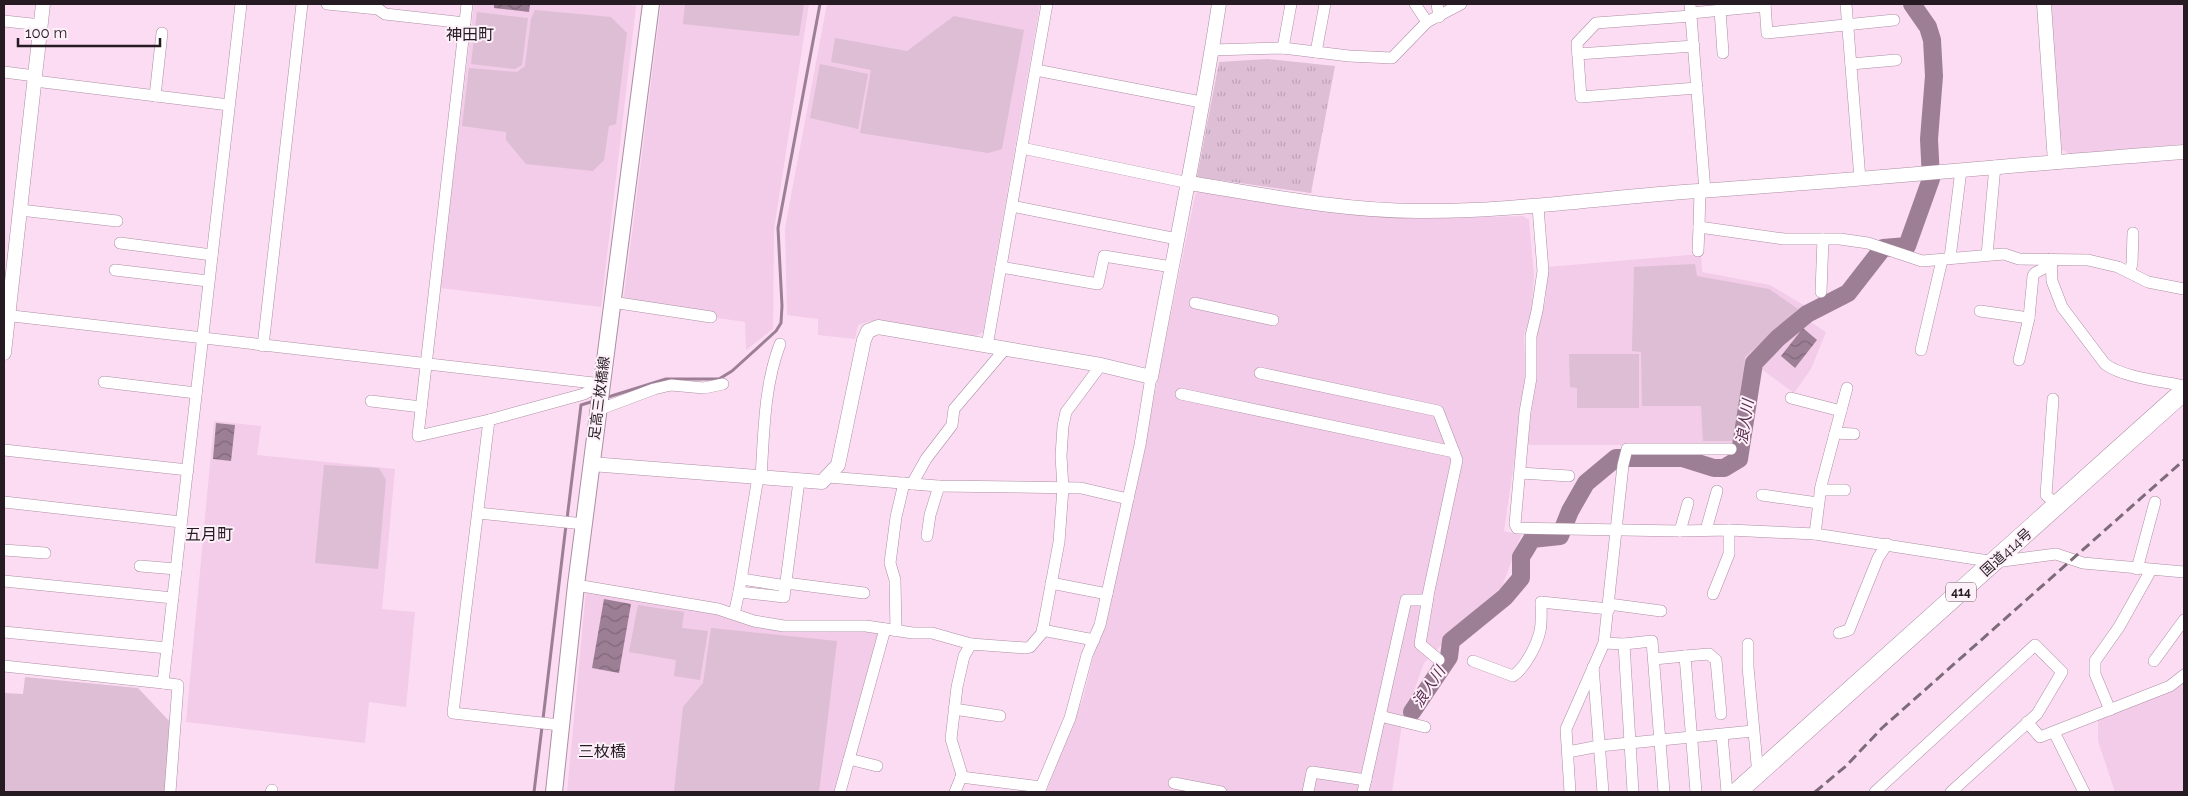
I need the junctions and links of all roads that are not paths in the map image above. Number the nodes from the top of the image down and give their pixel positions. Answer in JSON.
{"nodes":[{"id":1,"x":43,"y":4,"type":"edge"},
{"id":2,"x":240,"y":4,"type":"edge"},
{"id":3,"x":302,"y":4,"type":"edge"},
{"id":4,"x":327,"y":4,"type":"edge"},
{"id":5,"x":467,"y":4,"type":"edge"},
{"id":6,"x":650,"y":4,"type":"edge"},
{"id":7,"x":1047,"y":4,"type":"edge"},
{"id":8,"x":1219,"y":4,"type":"edge"},
{"id":9,"x":1291,"y":4,"type":"edge"},
{"id":10,"x":1325,"y":4,"type":"edge"},
{"id":11,"x":1415,"y":4,"type":"edge"},
{"id":12,"x":1437,"y":4,"type":"edge"},
{"id":13,"x":1462,"y":4,"type":"edge"},
{"id":14,"x":1846,"y":4,"type":"edge"},
{"id":15,"x":2044,"y":4,"type":"edge"},
{"id":16,"x":1765,"y":5,"type":"edge"},
{"id":17,"x":1720,"y":10,"type":"junction"},
{"id":18,"x":1691,"y":11,"type":"edge"},
{"id":19,"x":1439,"y":17,"type":"junction"},
{"id":20,"x":1894,"y":20,"type":"dead end"},
{"id":21,"x":4,"y":21,"type":"edge"},
{"id":22,"x":1427,"y":22,"type":"junction"},
{"id":23,"x":465,"y":23,"type":"junction"},
{"id":24,"x":41,"y":25,"type":"junction"},
{"id":25,"x":1848,"y":26,"type":"junction"},
{"id":26,"x":162,"y":33,"type":"dead end"},
{"id":27,"x":1694,"y":46,"type":"junction"},
{"id":28,"x":1283,"y":48,"type":"junction"},
{"id":29,"x":1212,"y":50,"type":"junction"},
{"id":30,"x":1316,"y":52,"type":"junction"},
{"id":31,"x":1723,"y":53,"type":"dead end"},
{"id":32,"x":1578,"y":54,"type":"junction"},
{"id":33,"x":1896,"y":60,"type":"dead end"},
{"id":34,"x":1851,"y":64,"type":"junction"},
{"id":35,"x":1036,"y":70,"type":"junction"},
{"id":36,"x":4,"y":72,"type":"edge"},
{"id":37,"x":35,"y":78,"type":"junction"},
{"id":38,"x":1697,"y":88,"type":"junction"},
{"id":39,"x":155,"y":96,"type":"junction"},
{"id":40,"x":1201,"y":102,"type":"junction"},
{"id":41,"x":229,"y":105,"type":"junction"},
{"id":42,"x":1022,"y":148,"type":"junction"},
{"id":43,"x":2184,"y":152,"type":"edge"},
{"id":44,"x":2055,"y":162,"type":"junction"},
{"id":45,"x":1995,"y":166,"type":"junction"},
{"id":46,"x":1961,"y":170,"type":"junction"},
{"id":47,"x":1860,"y":178,"type":"junction"},
{"id":48,"x":1189,"y":183,"type":"junction"},
{"id":49,"x":1702,"y":191,"type":"junction"},
{"id":50,"x":1012,"y":206,"type":"junction"},
{"id":51,"x":1538,"y":207,"type":"junction"},
{"id":52,"x":20,"y":210,"type":"junction"},
{"id":53,"x":117,"y":221,"type":"dead end"},
{"id":54,"x":1699,"y":227,"type":"junction"},
{"id":55,"x":2133,"y":234,"type":"dead end"},
{"id":56,"x":1177,"y":239,"type":"junction"},
{"id":57,"x":1823,"y":239,"type":"junction"},
{"id":58,"x":120,"y":243,"type":"dead end"},
{"id":59,"x":1698,"y":251,"type":"dead end"},
{"id":60,"x":212,"y":255,"type":"junction"},
{"id":61,"x":1987,"y":255,"type":"junction"},
{"id":62,"x":1946,"y":259,"type":"junction"},
{"id":63,"x":2052,"y":262,"type":"junction"},
{"id":64,"x":1001,"y":267,"type":"junction"},
{"id":65,"x":1172,"y":267,"type":"junction"},
{"id":66,"x":115,"y":270,"type":"dead end"},
{"id":67,"x":2129,"y":272,"type":"junction"},
{"id":68,"x":208,"y":281,"type":"junction"},
{"id":69,"x":2184,"y":290,"type":"edge"},
{"id":70,"x":1821,"y":292,"type":"dead end"},
{"id":71,"x":612,"y":302,"type":"junction"},
{"id":72,"x":1195,"y":304,"type":"dead end"},
{"id":73,"x":1980,"y":311,"type":"dead end"},
{"id":74,"x":6,"y":315,"type":"edge"},
{"id":75,"x":711,"y":317,"type":"dead end"},
{"id":76,"x":2029,"y":318,"type":"junction"},
{"id":77,"x":1273,"y":320,"type":"dead end"},
{"id":78,"x":202,"y":338,"type":"junction"},
{"id":79,"x":780,"y":344,"type":"dead end"},
{"id":80,"x":263,"y":346,"type":"junction"},
{"id":81,"x":987,"y":346,"type":"junction"},
{"id":82,"x":1005,"y":349,"type":"junction"},
{"id":83,"x":1921,"y":350,"type":"dead end"},
{"id":84,"x":4,"y":353,"type":"edge"},
{"id":85,"x":2019,"y":360,"type":"dead end"},
{"id":86,"x":426,"y":363,"type":"junction"},
{"id":87,"x":1101,"y":365,"type":"junction"},
{"id":88,"x":1260,"y":373,"type":"dead end"},
{"id":89,"x":1151,"y":377,"type":"junction"},
{"id":90,"x":104,"y":382,"type":"dead end"},
{"id":91,"x":723,"y":384,"type":"dead end"},
{"id":92,"x":2184,"y":386,"type":"edge"},
{"id":93,"x":601,"y":388,"type":"junction"},
{"id":94,"x":1848,"y":388,"type":"dead end"},
{"id":95,"x":2184,"y":391,"type":"edge"},
{"id":96,"x":196,"y":393,"type":"junction"},
{"id":97,"x":1181,"y":394,"type":"dead end"},
{"id":98,"x":1791,"y":398,"type":"dead end"},
{"id":99,"x":2052,"y":399,"type":"dead end"},
{"id":100,"x":370,"y":402,"type":"dead end"},
{"id":101,"x":421,"y":407,"type":"junction"},
{"id":102,"x":598,"y":410,"type":"junction"},
{"id":103,"x":1841,"y":411,"type":"junction"},
{"id":104,"x":489,"y":420,"type":"junction"},
{"id":105,"x":1835,"y":433,"type":"junction"},
{"id":106,"x":1854,"y":434,"type":"dead end"},
{"id":107,"x":1731,"y":449,"type":"dead end"},
{"id":108,"x":4,"y":450,"type":"edge"},
{"id":109,"x":1454,"y":452,"type":"junction"},
{"id":110,"x":591,"y":464,"type":"junction"},
{"id":111,"x":188,"y":470,"type":"junction"},
{"id":112,"x":1520,"y":472,"type":"junction"},
{"id":113,"x":1570,"y":476,"type":"dead end"},
{"id":114,"x":759,"y":477,"type":"junction"},
{"id":115,"x":828,"y":477,"type":"junction"},
{"id":116,"x":799,"y":481,"type":"junction"},
{"id":117,"x":908,"y":484,"type":"junction"},
{"id":118,"x":939,"y":486,"type":"junction"},
{"id":119,"x":1063,"y":488,"type":"junction"},
{"id":120,"x":1820,"y":490,"type":"junction"},
{"id":121,"x":1845,"y":490,"type":"dead end"},
{"id":122,"x":1717,"y":491,"type":"dead end"},
{"id":123,"x":1762,"y":495,"type":"dead end"},
{"id":124,"x":1128,"y":498,"type":"junction"},
{"id":125,"x":4,"y":502,"type":"edge"},
{"id":126,"x":2155,"y":502,"type":"dead end"},
{"id":127,"x":1688,"y":503,"type":"dead end"},
{"id":128,"x":1818,"y":503,"type":"junction"},
{"id":129,"x":2057,"y":506,"type":"junction"},
{"id":130,"x":478,"y":513,"type":"junction"},
{"id":131,"x":181,"y":522,"type":"junction"},
{"id":132,"x":579,"y":524,"type":"junction"},
{"id":133,"x":1616,"y":529,"type":"junction"},
{"id":134,"x":1706,"y":530,"type":"junction"},
{"id":135,"x":1730,"y":530,"type":"junction"},
{"id":136,"x":1680,"y":531,"type":"junction"},
{"id":137,"x":1815,"y":534,"type":"junction"},
{"id":138,"x":927,"y":536,"type":"dead end"},
{"id":139,"x":1887,"y":544,"type":"junction"},
{"id":140,"x":4,"y":550,"type":"edge"},
{"id":141,"x":45,"y":553,"type":"dead end"},
{"id":142,"x":1995,"y":562,"type":"junction"},
{"id":143,"x":140,"y":566,"type":"dead end"},
{"id":144,"x":176,"y":569,"type":"junction"},
{"id":145,"x":2138,"y":569,"type":"junction"},
{"id":146,"x":2151,"y":570,"type":"junction"},
{"id":147,"x":2184,"y":572,"type":"edge"},
{"id":148,"x":742,"y":579,"type":"junction"},
{"id":149,"x":4,"y":581,"type":"edge"},
{"id":150,"x":1051,"y":583,"type":"junction"},
{"id":151,"x":786,"y":584,"type":"junction"},
{"id":152,"x":576,"y":585,"type":"junction"},
{"id":153,"x":739,"y":592,"type":"junction"},
{"id":154,"x":864,"y":593,"type":"dead end"},
{"id":155,"x":1107,"y":594,"type":"junction"},
{"id":156,"x":1713,"y":594,"type":"dead end"},
{"id":157,"x":1428,"y":597,"type":"junction"},
{"id":158,"x":173,"y":598,"type":"junction"},
{"id":159,"x":1609,"y":607,"type":"junction"},
{"id":160,"x":1661,"y":611,"type":"dead end"},
{"id":161,"x":734,"y":614,"type":"junction"},
{"id":162,"x":2184,"y":620,"type":"edge"},
{"id":163,"x":891,"y":630,"type":"junction"},
{"id":164,"x":1042,"y":630,"type":"junction"},
{"id":165,"x":4,"y":632,"type":"edge"},
{"id":166,"x":1838,"y":633,"type":"dead end"},
{"id":167,"x":1094,"y":640,"type":"junction"},
{"id":168,"x":1604,"y":643,"type":"junction"},
{"id":169,"x":971,"y":644,"type":"junction"},
{"id":170,"x":1624,"y":644,"type":"junction"},
{"id":171,"x":1748,"y":644,"type":"dead end"},
{"id":172,"x":167,"y":648,"type":"junction"},
{"id":173,"x":1685,"y":656,"type":"junction"},
{"id":174,"x":1654,"y":659,"type":"junction"},
{"id":175,"x":1439,"y":660,"type":"dead end"},
{"id":176,"x":1473,"y":661,"type":"dead end"},
{"id":177,"x":2154,"y":662,"type":"dead end"},
{"id":178,"x":1593,"y":665,"type":"junction"},
{"id":179,"x":4,"y":666,"type":"edge"},
{"id":180,"x":2184,"y":676,"type":"edge"},
{"id":181,"x":163,"y":683,"type":"junction"},
{"id":182,"x":954,"y":709,"type":"junction"},
{"id":183,"x":2110,"y":710,"type":"junction"},
{"id":184,"x":1721,"y":714,"type":"dead end"},
{"id":185,"x":1000,"y":716,"type":"dead end"},
{"id":186,"x":1380,"y":716,"type":"junction"},
{"id":187,"x":2027,"y":722,"type":"junction"},
{"id":188,"x":560,"y":725,"type":"junction"},
{"id":189,"x":1425,"y":727,"type":"dead end"},
{"id":190,"x":1753,"y":731,"type":"junction"},
{"id":191,"x":2054,"y":732,"type":"junction"},
{"id":192,"x":1722,"y":735,"type":"junction"},
{"id":193,"x":1692,"y":737,"type":"junction"},
{"id":194,"x":1660,"y":741,"type":"junction"},
{"id":195,"x":1630,"y":745,"type":"junction"},
{"id":196,"x":1599,"y":746,"type":"junction"},
{"id":197,"x":1568,"y":752,"type":"junction"},
{"id":198,"x":849,"y":760,"type":"junction"},
{"id":199,"x":876,"y":766,"type":"dead end"},
{"id":200,"x":1758,"y":775,"type":"junction"},
{"id":201,"x":961,"y":777,"type":"junction"},
{"id":202,"x":1366,"y":780,"type":"junction"},
{"id":203,"x":1174,"y":783,"type":"dead end"},
{"id":204,"x":1040,"y":790,"type":"edge"},
{"id":205,"x":170,"y":792,"type":"edge"},
{"id":206,"x":554,"y":792,"type":"edge"},
{"id":207,"x":840,"y":792,"type":"edge"},
{"id":208,"x":955,"y":792,"type":"edge"},
{"id":209,"x":1222,"y":792,"type":"edge"},
{"id":210,"x":1308,"y":792,"type":"edge"},
{"id":211,"x":1363,"y":792,"type":"edge"},
{"id":212,"x":1570,"y":792,"type":"edge"},
{"id":213,"x":1603,"y":792,"type":"edge"},
{"id":214,"x":1634,"y":792,"type":"edge"},
{"id":215,"x":1664,"y":792,"type":"edge"},
{"id":216,"x":1696,"y":792,"type":"edge"},
{"id":217,"x":1727,"y":792,"type":"edge"},
{"id":218,"x":1737,"y":792,"type":"edge"},
{"id":219,"x":1875,"y":792,"type":"edge"},
{"id":220,"x":1951,"y":792,"type":"edge"},
{"id":221,"x":2084,"y":792,"type":"edge"}],
"edges":[{"from":1,"to":24,"type":"street"},
{"from":2,"to":41,"type":"street"},
{"from":3,"to":80,"type":"street"},
{"from":4,"to":23,"type":"street"},
{"from":5,"to":23,"type":"street"},
{"from":6,"to":71,"type":"main road","name":"足高三枚橋線"},
{"from":7,"to":35,"type":"street"},
{"from":8,"to":29,"type":"street"},
{"from":9,"to":28,"type":"street"},
{"from":10,"to":30,"type":"street"},
{"from":11,"to":22,"type":"street"},
{"from":12,"to":19,"type":"street"},
{"from":13,"to":19,"type":"street"},
{"from":14,"to":25,"type":"street"},
{"from":15,"to":44,"type":"street"},
{"from":16,"to":17,"type":"street"},
{"from":16,"to":25,"type":"street"},
{"from":17,"to":18,"type":"street"},
{"from":17,"to":31,"type":"street"},
{"from":18,"to":27,"type":"street"},
{"from":18,"to":32,"type":"street"},
{"from":19,"to":22,"type":"street"},
{"from":20,"to":25,"type":"street"},
{"from":21,"to":24,"type":"street"},
{"from":22,"to":30,"type":"street"},
{"from":23,"to":86,"type":"street"},
{"from":24,"to":37,"type":"street"},
{"from":25,"to":34,"type":"street"},
{"from":26,"to":39,"type":"street"},
{"from":27,"to":32,"type":"street"},
{"from":27,"to":38,"type":"street"},
{"from":28,"to":29,"type":"street"},
{"from":28,"to":30,"type":"street"},
{"from":29,"to":40,"type":"street"},
{"from":32,"to":38,"type":"street"},
{"from":33,"to":34,"type":"street"},
{"from":34,"to":47,"type":"street"},
{"from":35,"to":40,"type":"street"},
{"from":35,"to":42,"type":"street"},
{"from":36,"to":37,"type":"street"},
{"from":37,"to":39,"type":"street"},
{"from":37,"to":52,"type":"street"},
{"from":38,"to":49,"type":"street"},
{"from":39,"to":41,"type":"street"},
{"from":40,"to":48,"type":"street"},
{"from":41,"to":60,"type":"street"},
{"from":42,"to":48,"type":"street"},
{"from":42,"to":50,"type":"street"},
{"from":43,"to":44,"type":"street"},
{"from":44,"to":45,"type":"street"},
{"from":45,"to":46,"type":"street"},
{"from":45,"to":61,"type":"street"},
{"from":46,"to":47,"type":"street"},
{"from":46,"to":62,"type":"street"},
{"from":47,"to":49,"type":"street"},
{"from":48,"to":51,"type":"street"},
{"from":48,"to":56,"type":"street"},
{"from":49,"to":51,"type":"street"},
{"from":49,"to":54,"type":"street"},
{"from":50,"to":56,"type":"street"},
{"from":50,"to":64,"type":"street"},
{"from":51,"to":112,"type":"street"},
{"from":52,"to":53,"type":"street"},
{"from":52,"to":74,"type":"street"},
{"from":54,"to":57,"type":"street"},
{"from":54,"to":59,"type":"street"},
{"from":55,"to":67,"type":"street"},
{"from":56,"to":65,"type":"street"},
{"from":57,"to":62,"type":"street"},
{"from":57,"to":70,"type":"street"},
{"from":58,"to":60,"type":"street"},
{"from":60,"to":68,"type":"street"},
{"from":61,"to":62,"type":"street"},
{"from":61,"to":63,"type":"street"},
{"from":62,"to":83,"type":"street"},
{"from":63,"to":67,"type":"street"},
{"from":63,"to":76,"type":"street"},
{"from":63,"to":92,"type":"street"},
{"from":64,"to":65,"type":"street"},
{"from":64,"to":81,"type":"street"},
{"from":65,"to":89,"type":"street"},
{"from":66,"to":68,"type":"street"},
{"from":67,"to":69,"type":"street"},
{"from":68,"to":78,"type":"street"},
{"from":71,"to":75,"type":"street"},
{"from":71,"to":93,"type":"main road","name":"足高三枚橋線"},
{"from":72,"to":77,"type":"street"},
{"from":73,"to":76,"type":"street"},
{"from":74,"to":78,"type":"street"},
{"from":74,"to":84,"type":"street"},
{"from":76,"to":85,"type":"street"},
{"from":78,"to":80,"type":"street"},
{"from":78,"to":96,"type":"street"},
{"from":79,"to":114,"type":"street"},
{"from":80,"to":86,"type":"street"},
{"from":81,"to":82,"type":"street"},
{"from":81,"to":115,"type":"street"},
{"from":82,"to":87,"type":"street"},
{"from":82,"to":117,"type":"street"},
{"from":86,"to":93,"type":"street"},
{"from":86,"to":101,"type":"street"},
{"from":87,"to":89,"type":"street"},
{"from":87,"to":119,"type":"street"},
{"from":88,"to":109,"type":"street"},
{"from":89,"to":124,"type":"street"},
{"from":90,"to":96,"type":"street"},
{"from":91,"to":102,"type":"street"},
{"from":93,"to":102,"type":"main road","name":"足高三枚橋線"},
{"from":93,"to":104,"type":"street"},
{"from":94,"to":103,"type":"street"},
{"from":95,"to":129,"type":"highway","name":"国道414号","number":"414"},
{"from":96,"to":111,"type":"street"},
{"from":97,"to":109,"type":"street"},
{"from":98,"to":103,"type":"street"},
{"from":99,"to":129,"type":"street"},
{"from":100,"to":101,"type":"street"},
{"from":101,"to":104,"type":"street"},
{"from":102,"to":110,"type":"main road","name":"足高三枚橋線"},
{"from":103,"to":105,"type":"street"},
{"from":104,"to":130,"type":"street"},
{"from":105,"to":106,"type":"street"},
{"from":105,"to":120,"type":"street"},
{"from":107,"to":133,"type":"street"},
{"from":108,"to":111,"type":"street"},
{"from":109,"to":157,"type":"street"},
{"from":110,"to":114,"type":"street"},
{"from":110,"to":132,"type":"main road","name":"足高三枚橋線"},
{"from":111,"to":131,"type":"street"},
{"from":112,"to":113,"type":"street"},
{"from":112,"to":133,"type":"street"},
{"from":114,"to":116,"type":"street"},
{"from":114,"to":148,"type":"street"},
{"from":115,"to":116,"type":"street"},
{"from":115,"to":117,"type":"street"},
{"from":116,"to":151,"type":"street"},
{"from":117,"to":118,"type":"street"},
{"from":117,"to":163,"type":"street"},
{"from":118,"to":119,"type":"street"},
{"from":118,"to":138,"type":"street"},
{"from":119,"to":124,"type":"street"},
{"from":119,"to":150,"type":"street"},
{"from":120,"to":121,"type":"street"},
{"from":120,"to":128,"type":"street"},
{"from":122,"to":134,"type":"street"},
{"from":123,"to":128,"type":"street"},
{"from":124,"to":155,"type":"street"},
{"from":125,"to":131,"type":"street"},
{"from":126,"to":145,"type":"street"},
{"from":127,"to":136,"type":"street"},
{"from":128,"to":137,"type":"street"},
{"from":129,"to":142,"type":"highway","name":"国道414号","number":"414"},
{"from":130,"to":132,"type":"street"},
{"from":130,"to":188,"type":"street"},
{"from":131,"to":144,"type":"street"},
{"from":132,"to":152,"type":"main road","name":"足高三枚橋線"},
{"from":133,"to":136,"type":"street"},
{"from":133,"to":159,"type":"street"},
{"from":134,"to":135,"type":"street"},
{"from":134,"to":136,"type":"street"},
{"from":135,"to":137,"type":"street"},
{"from":135,"to":156,"type":"street"},
{"from":137,"to":139,"type":"street"},
{"from":139,"to":142,"type":"street"},
{"from":139,"to":166,"type":"street"},
{"from":140,"to":141,"type":"street"},
{"from":142,"to":145,"type":"street"},
{"from":142,"to":200,"type":"highway","name":"国道414号","number":"414"},
{"from":143,"to":144,"type":"street"},
{"from":144,"to":158,"type":"street"},
{"from":145,"to":146,"type":"street"},
{"from":146,"to":147,"type":"street"},
{"from":146,"to":183,"type":"street"},
{"from":148,"to":151,"type":"street"},
{"from":148,"to":153,"type":"street"},
{"from":149,"to":158,"type":"street"},
{"from":150,"to":155,"type":"street"},
{"from":150,"to":164,"type":"street"},
{"from":151,"to":153,"type":"street"},
{"from":151,"to":154,"type":"street"},
{"from":152,"to":161,"type":"street"},
{"from":152,"to":188,"type":"main road","name":"足高三枚橋線"},
{"from":153,"to":161,"type":"street"},
{"from":155,"to":167,"type":"street"},
{"from":157,"to":175,"type":"street"},
{"from":157,"to":186,"type":"street"},
{"from":158,"to":172,"type":"street"},
{"from":159,"to":160,"type":"street"},
{"from":159,"to":168,"type":"street"},
{"from":159,"to":176,"type":"street"},
{"from":161,"to":163,"type":"street"},
{"from":162,"to":177,"type":"street"},
{"from":163,"to":169,"type":"street"},
{"from":163,"to":198,"type":"street"},
{"from":164,"to":167,"type":"street"},
{"from":164,"to":169,"type":"street"},
{"from":165,"to":172,"type":"street"},
{"from":167,"to":204,"type":"street"},
{"from":168,"to":170,"type":"street"},
{"from":168,"to":178,"type":"street"},
{"from":169,"to":182,"type":"street"},
{"from":170,"to":174,"type":"street"},
{"from":170,"to":195,"type":"street"},
{"from":171,"to":190,"type":"street"},
{"from":172,"to":181,"type":"street"},
{"from":173,"to":174,"type":"street"},
{"from":173,"to":184,"type":"street"},
{"from":173,"to":193,"type":"street"},
{"from":174,"to":194,"type":"street"},
{"from":178,"to":196,"type":"street"},
{"from":178,"to":197,"type":"street"},
{"from":179,"to":181,"type":"street"},
{"from":180,"to":183,"type":"street"},
{"from":181,"to":205,"type":"street"},
{"from":182,"to":185,"type":"street"},
{"from":182,"to":201,"type":"street"},
{"from":183,"to":191,"type":"street"},
{"from":186,"to":189,"type":"street"},
{"from":186,"to":202,"type":"street"},
{"from":187,"to":191,"type":"street"},
{"from":187,"to":219,"type":"street"},
{"from":187,"to":220,"type":"street"},
{"from":188,"to":206,"type":"main road","name":"足高三枚橋線"},
{"from":190,"to":192,"type":"street"},
{"from":190,"to":200,"type":"street"},
{"from":191,"to":221,"type":"street"},
{"from":192,"to":193,"type":"street"},
{"from":192,"to":217,"type":"street"},
{"from":193,"to":194,"type":"street"},
{"from":193,"to":216,"type":"street"},
{"from":194,"to":195,"type":"street"},
{"from":194,"to":215,"type":"street"},
{"from":195,"to":196,"type":"street"},
{"from":195,"to":214,"type":"street"},
{"from":196,"to":197,"type":"street"},
{"from":196,"to":213,"type":"street"},
{"from":197,"to":212,"type":"street"},
{"from":198,"to":199,"type":"street"},
{"from":198,"to":207,"type":"street"},
{"from":200,"to":218,"type":"highway","name":"国道414号","number":"414"},
{"from":201,"to":204,"type":"street"},
{"from":201,"to":208,"type":"street"},
{"from":202,"to":210,"type":"street"},
{"from":202,"to":211,"type":"street"},
{"from":203,"to":209,"type":"street"}]}
